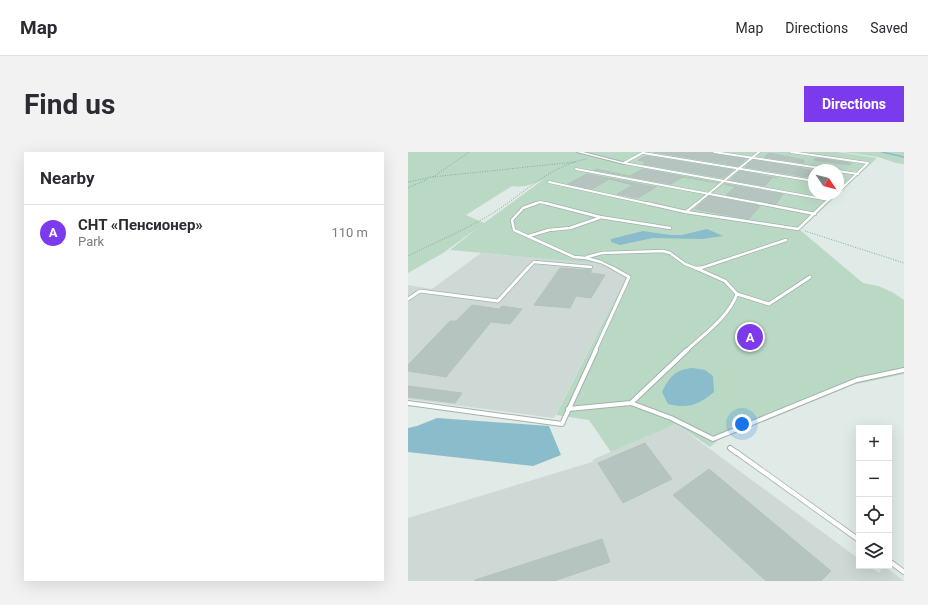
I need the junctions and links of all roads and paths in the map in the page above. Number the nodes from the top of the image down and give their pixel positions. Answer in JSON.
{"nodes":[{"id":1,"x":469,"y":152,"type":"edge"},
{"id":2,"x":579,"y":152,"type":"edge"},
{"id":3,"x":644,"y":152,"type":"edge"},
{"id":4,"x":714,"y":152,"type":"edge"},
{"id":5,"x":759,"y":152,"type":"edge"},
{"id":6,"x":791,"y":152,"type":"edge"},
{"id":7,"x":752,"y":158,"type":"junction"},
{"id":8,"x":589,"y":159,"type":"dead end"},
{"id":9,"x":576,"y":161,"type":"junction"},
{"id":10,"x":624,"y":163,"type":"junction"},
{"id":11,"x":808,"y":166,"type":"edge"},
{"id":12,"x":576,"y":169,"type":"dead end"},
{"id":13,"x":740,"y":169,"type":"junction"},
{"id":14,"x":844,"y":172,"type":"edge"},
{"id":15,"x":858,"y":174,"type":"junction"},
{"id":16,"x":432,"y":177,"type":"junction"},
{"id":17,"x":808,"y":180,"type":"edge"},
{"id":18,"x":724,"y":181,"type":"junction"},
{"id":19,"x":408,"y":182,"type":"edge"},
{"id":20,"x":549,"y":182,"type":"dead end"},
{"id":21,"x":844,"y":186,"type":"edge"},
{"id":22,"x":408,"y":188,"type":"edge"},
{"id":23,"x":708,"y":195,"type":"junction"},
{"id":24,"x":808,"y":196,"type":"edge"},
{"id":25,"x":828,"y":200,"type":"edge"},
{"id":26,"x":686,"y":212,"type":"junction"},
{"id":27,"x":814,"y":214,"type":"junction"},
{"id":28,"x":600,"y":217,"type":"junction"},
{"id":29,"x":670,"y":228,"type":"dead end"},
{"id":30,"x":805,"y":231,"type":"dead end"},
{"id":31,"x":529,"y":236,"type":"junction"},
{"id":32,"x":786,"y":240,"type":"dead end"},
{"id":33,"x":408,"y":256,"type":"edge"},
{"id":34,"x":586,"y":258,"type":"junction"},
{"id":35,"x":904,"y":262,"type":"edge"},
{"id":36,"x":592,"y":267,"type":"dead end"},
{"id":37,"x":698,"y":269,"type":"junction"},
{"id":38,"x":810,"y":278,"type":"dead end"},
{"id":39,"x":737,"y":294,"type":"junction"},
{"id":40,"x":408,"y":299,"type":"edge"},
{"id":41,"x":904,"y":370,"type":"edge"},
{"id":42,"x":631,"y":403,"type":"junction"},
{"id":43,"x":408,"y":404,"type":"edge"},
{"id":44,"x":568,"y":409,"type":"junction"},
{"id":45,"x":730,"y":448,"type":"dead end"},
{"id":46,"x":856,"y":538,"type":"edge"},
{"id":47,"x":892,"y":563,"type":"edge"},
{"id":48,"x":904,"y":572,"type":"edge"}],
"edges":[{"from":1,"to":16,"type":"path"},
{"from":2,"to":10,"type":"street"},
{"from":3,"to":10,"type":"lane"},
{"from":3,"to":13,"type":"lane"},
{"from":4,"to":7,"type":"lane"},
{"from":5,"to":7,"type":"lane"},
{"from":6,"to":15,"type":"lane"},
{"from":7,"to":11,"type":"lane"},
{"from":7,"to":13,"type":"lane"},
{"from":8,"to":9,"type":"path"},
{"from":9,"to":16,"type":"path"},
{"from":9,"to":33,"type":"path"},
{"from":10,"to":18,"type":"lane"},
{"from":12,"to":23,"type":"lane"},
{"from":13,"to":17,"type":"lane"},
{"from":13,"to":18,"type":"lane"},
{"from":14,"to":15,"type":"lane"},
{"from":15,"to":21,"type":"lane"},
{"from":16,"to":19,"type":"path"},
{"from":16,"to":22,"type":"path"},
{"from":18,"to":23,"type":"lane"},
{"from":18,"to":24,"type":"lane"},
{"from":20,"to":26,"type":"lane"},
{"from":23,"to":26,"type":"lane"},
{"from":23,"to":27,"type":"lane"},
{"from":25,"to":27,"type":"lane"},
{"from":26,"to":27,"type":"lane"},
{"from":28,"to":29,"type":"lane"},
{"from":28,"to":31,"type":"lane"},
{"from":28,"to":31,"type":"lane"},
{"from":30,"to":35,"type":"path"},
{"from":31,"to":34,"type":"lane"},
{"from":32,"to":37,"type":"lane"},
{"from":34,"to":37,"type":"lane"},
{"from":34,"to":44,"type":"lane"},
{"from":36,"to":40,"type":"lane"},
{"from":37,"to":39,"type":"lane"},
{"from":38,"to":39,"type":"lane"},
{"from":39,"to":42,"type":"lane"},
{"from":41,"to":42,"type":"lane"},
{"from":42,"to":44,"type":"lane"},
{"from":43,"to":44,"type":"lane"},
{"from":45,"to":46,"type":"lane"},
{"from":47,"to":48,"type":"lane"}]}
